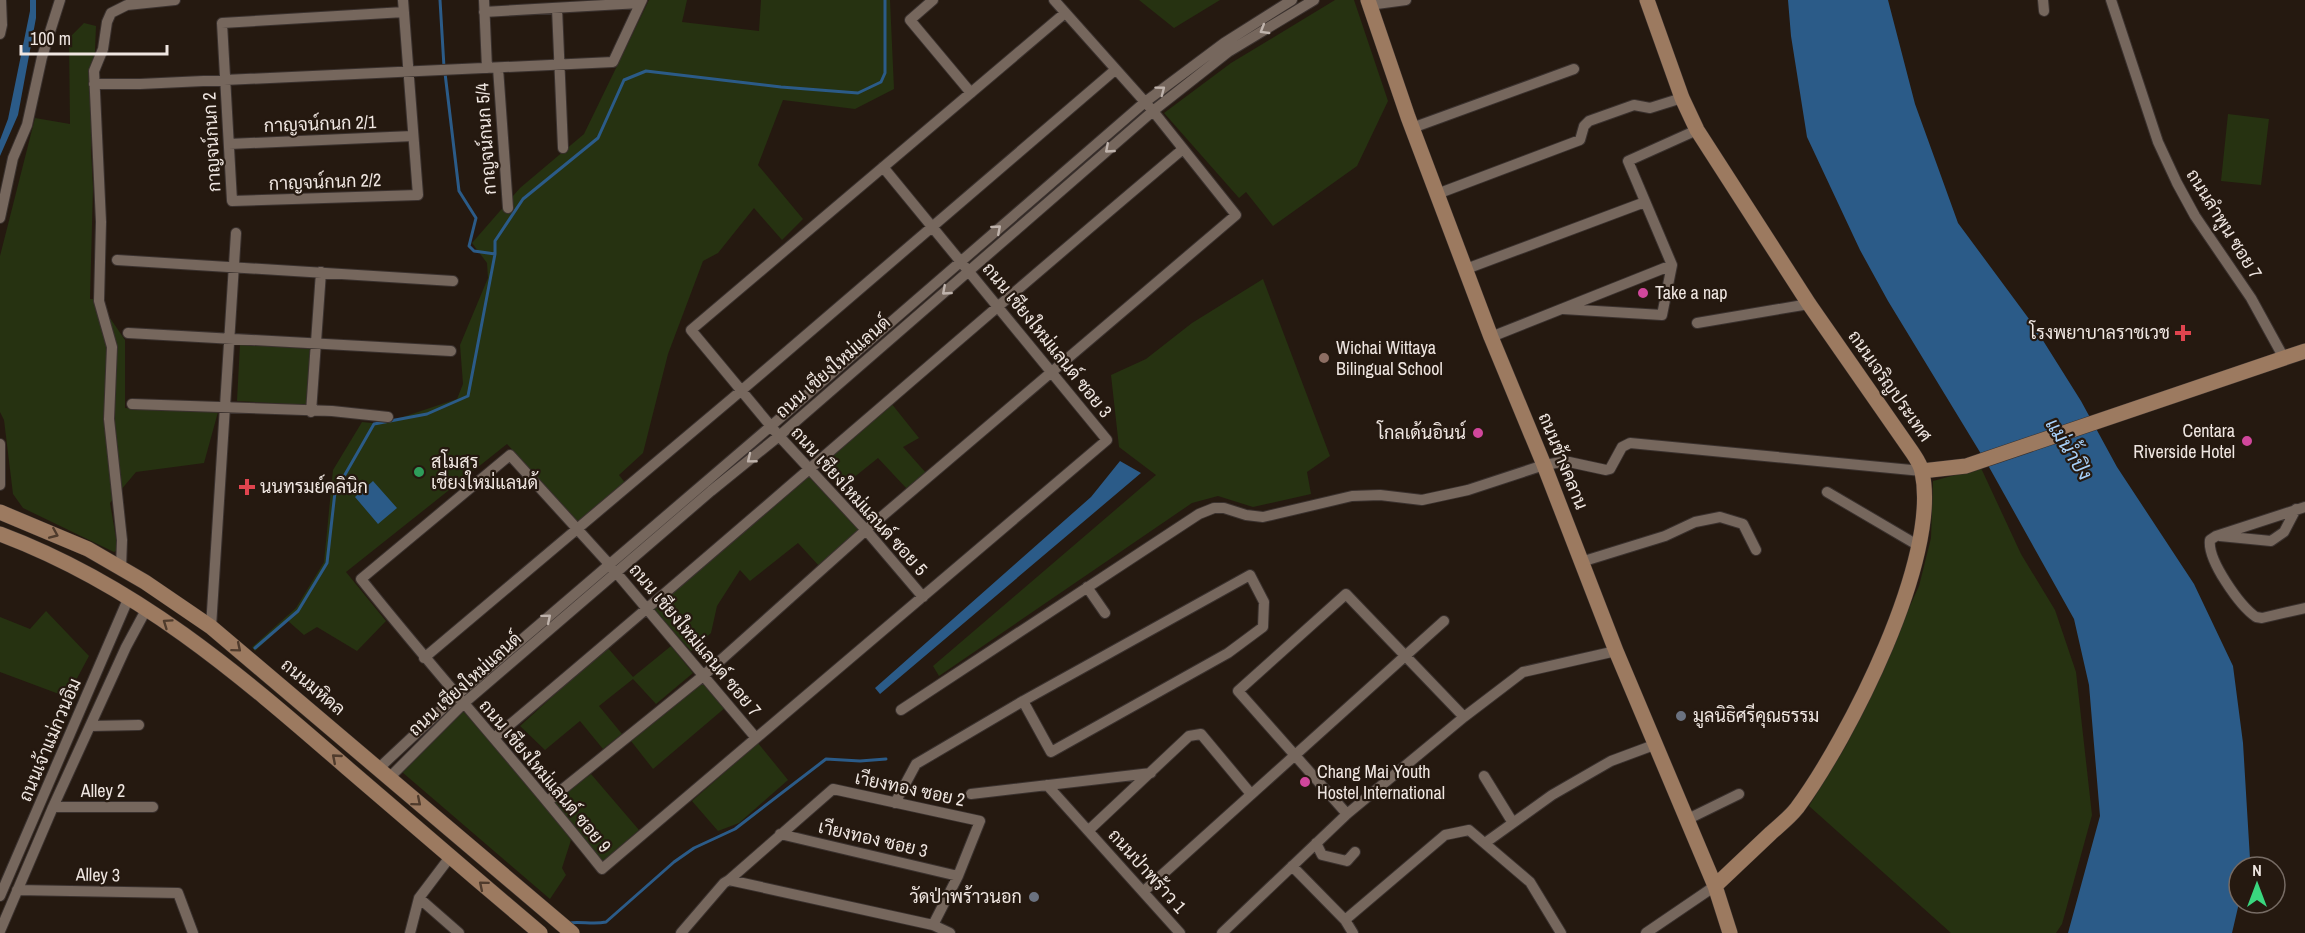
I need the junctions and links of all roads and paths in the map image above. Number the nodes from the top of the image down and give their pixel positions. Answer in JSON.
{"nodes":[{"id":1,"x":2,"y":0,"type":"edge"},
{"id":2,"x":60,"y":0,"type":"edge"},
{"id":3,"x":175,"y":0,"type":"edge"},
{"id":4,"x":484,"y":0,"type":"edge"},
{"id":5,"x":933,"y":0,"type":"edge"},
{"id":6,"x":1054,"y":0,"type":"edge"},
{"id":7,"x":1292,"y":0,"type":"edge"},
{"id":8,"x":1314,"y":0,"type":"edge"},
{"id":9,"x":1406,"y":0,"type":"edge"},
{"id":10,"x":1647,"y":0,"type":"edge"},
{"id":11,"x":2111,"y":0,"type":"edge"},
{"id":12,"x":641,"y":2,"type":"edge"},
{"id":13,"x":599,"y":3,"type":"edge"},
{"id":14,"x":1368,"y":3,"type":"edge"},
{"id":15,"x":538,"y":4,"type":"edge"},
{"id":16,"x":403,"y":6,"type":"edge"},
{"id":17,"x":556,"y":8,"type":"junction"},
{"id":18,"x":484,"y":12,"type":"junction"},
{"id":19,"x":1065,"y":13,"type":"junction"},
{"id":20,"x":0,"y":34,"type":"edge"},
{"id":21,"x":559,"y":65,"type":"junction"},
{"id":22,"x":492,"y":68,"type":"junction"},
{"id":23,"x":1574,"y":69,"type":"dead end"},
{"id":24,"x":1115,"y":70,"type":"junction"},
{"id":25,"x":408,"y":72,"type":"junction"},
{"id":26,"x":225,"y":80,"type":"junction"},
{"id":27,"x":94,"y":84,"type":"junction"},
{"id":28,"x":971,"y":93,"type":"junction"},
{"id":29,"x":1682,"y":98,"type":"junction"},
{"id":30,"x":1145,"y":102,"type":"junction"},
{"id":31,"x":1153,"y":111,"type":"junction"},
{"id":32,"x":1412,"y":128,"type":"junction"},
{"id":33,"x":1697,"y":130,"type":"junction"},
{"id":34,"x":413,"y":136,"type":"junction"},
{"id":35,"x":229,"y":144,"type":"junction"},
{"id":36,"x":563,"y":148,"type":"dead end"},
{"id":37,"x":1183,"y":149,"type":"junction"},
{"id":38,"x":883,"y":167,"type":"junction"},
{"id":39,"x":1437,"y":194,"type":"junction"},
{"id":40,"x":232,"y":201,"type":"joint"},
{"id":41,"x":1645,"y":202,"type":"junction"},
{"id":42,"x":508,"y":208,"type":"dead end"},
{"id":43,"x":0,"y":218,"type":"edge"},
{"id":44,"x":932,"y":226,"type":"junction"},
{"id":45,"x":236,"y":233,"type":"dead end"},
{"id":46,"x":117,"y":260,"type":"dead end"},
{"id":47,"x":960,"y":260,"type":"junction"},
{"id":48,"x":1672,"y":265,"type":"junction"},
{"id":49,"x":234,"y":267,"type":"junction"},
{"id":50,"x":1466,"y":269,"type":"junction"},
{"id":51,"x":969,"y":271,"type":"junction"},
{"id":52,"x":321,"y":272,"type":"junction"},
{"id":53,"x":453,"y":281,"type":"dead end"},
{"id":54,"x":1809,"y":304,"type":"junction"},
{"id":55,"x":997,"y":305,"type":"junction"},
{"id":56,"x":1563,"y":309,"type":"junction"},
{"id":57,"x":1697,"y":323,"type":"dead end"},
{"id":58,"x":128,"y":333,"type":"dead end"},
{"id":59,"x":1491,"y":337,"type":"junction"},
{"id":60,"x":229,"y":338,"type":"junction"},
{"id":61,"x":316,"y":343,"type":"junction"},
{"id":62,"x":451,"y":351,"type":"dead end"},
{"id":63,"x":2305,"y":351,"type":"edge"},
{"id":64,"x":2284,"y":358,"type":"junction"},
{"id":65,"x":1052,"y":371,"type":"junction"},
{"id":66,"x":742,"y":390,"type":"junction"},
{"id":67,"x":132,"y":404,"type":"dead end"},
{"id":68,"x":225,"y":409,"type":"junction"},
{"id":69,"x":311,"y":412,"type":"junction"},
{"id":70,"x":388,"y":417,"type":"dead end"},
{"id":71,"x":771,"y":426,"type":"junction"},
{"id":72,"x":779,"y":436,"type":"junction"},
{"id":73,"x":0,"y":444,"type":"edge"},
{"id":74,"x":1544,"y":465,"type":"junction"},
{"id":75,"x":809,"y":468,"type":"junction"},
{"id":76,"x":1922,"y":471,"type":"junction"},
{"id":77,"x":0,"y":485,"type":"edge"},
{"id":78,"x":1827,"y":492,"type":"dead end"},
{"id":79,"x":2300,"y":508,"type":"edge"},
{"id":80,"x":0,"y":512,"type":"edge"},
{"id":81,"x":576,"y":528,"type":"junction"},
{"id":82,"x":866,"y":530,"type":"junction"},
{"id":83,"x":0,"y":534,"type":"edge"},
{"id":84,"x":2216,"y":536,"type":"junction"},
{"id":85,"x":1919,"y":546,"type":"junction"},
{"id":86,"x":1756,"y":550,"type":"dead end"},
{"id":87,"x":1581,"y":562,"type":"junction"},
{"id":88,"x":121,"y":568,"type":"junction"},
{"id":89,"x":613,"y":569,"type":"junction"},
{"id":90,"x":361,"y":579,"type":"joint"},
{"id":91,"x":1087,"y":587,"type":"junction"},
{"id":92,"x":129,"y":597,"type":"junction"},
{"id":93,"x":923,"y":597,"type":"junction"},
{"id":94,"x":147,"y":608,"type":"junction"},
{"id":95,"x":2305,"y":608,"type":"edge"},
{"id":96,"x":647,"y":609,"type":"junction"},
{"id":97,"x":1105,"y":613,"type":"dead end"},
{"id":98,"x":1444,"y":621,"type":"dead end"},
{"id":99,"x":211,"y":627,"type":"junction"},
{"id":100,"x":1616,"y":651,"type":"junction"},
{"id":101,"x":1404,"y":655,"type":"junction"},
{"id":102,"x":424,"y":658,"type":"junction"},
{"id":103,"x":703,"y":676,"type":"junction"},
{"id":104,"x":459,"y":700,"type":"junction"},
{"id":105,"x":1023,"y":701,"type":"junction"},
{"id":106,"x":901,"y":710,"type":"dead end"},
{"id":107,"x":1464,"y":717,"type":"junction"},
{"id":108,"x":139,"y":725,"type":"dead end"},
{"id":109,"x":91,"y":726,"type":"junction"},
{"id":110,"x":494,"y":738,"type":"junction"},
{"id":111,"x":756,"y":738,"type":"junction"},
{"id":112,"x":1654,"y":745,"type":"junction"},
{"id":113,"x":1295,"y":755,"type":"junction"},
{"id":114,"x":384,"y":773,"type":"junction"},
{"id":115,"x":1151,"y":773,"type":"junction"},
{"id":116,"x":1484,"y":776,"type":"dead end"},
{"id":117,"x":1047,"y":785,"type":"junction"},
{"id":118,"x":971,"y":794,"type":"dead end"},
{"id":119,"x":1251,"y":794,"type":"junction"},
{"id":120,"x":1739,"y":794,"type":"dead end"},
{"id":121,"x":548,"y":801,"type":"junction"},
{"id":122,"x":895,"y":803,"type":"junction"},
{"id":123,"x":53,"y":807,"type":"junction"},
{"id":124,"x":153,"y":807,"type":"dead end"},
{"id":125,"x":1347,"y":814,"type":"junction"},
{"id":126,"x":1686,"y":820,"type":"junction"},
{"id":127,"x":1513,"y":823,"type":"junction"},
{"id":128,"x":1089,"y":830,"type":"junction"},
{"id":129,"x":780,"y":834,"type":"junction"},
{"id":130,"x":1316,"y":843,"type":"junction"},
{"id":131,"x":1485,"y":843,"type":"junction"},
{"id":132,"x":1355,"y":852,"type":"dead end"},
{"id":133,"x":450,"y":857,"type":"junction"},
{"id":134,"x":1292,"y":866,"type":"junction"},
{"id":135,"x":958,"y":876,"type":"junction"},
{"id":136,"x":729,"y":880,"type":"junction"},
{"id":137,"x":1715,"y":886,"type":"junction"},
{"id":138,"x":18,"y":890,"type":"junction"},
{"id":139,"x":1144,"y":891,"type":"junction"},
{"id":140,"x":0,"y":896,"type":"edge"},
{"id":141,"x":419,"y":898,"type":"junction"},
{"id":142,"x":1345,"y":920,"type":"junction"},
{"id":143,"x":933,"y":925,"type":"junction"},
{"id":144,"x":534,"y":928,"type":"edge"},
{"id":145,"x":0,"y":931,"type":"edge"},
{"id":146,"x":193,"y":933,"type":"edge"},
{"id":147,"x":410,"y":933,"type":"edge"},
{"id":148,"x":459,"y":933,"type":"edge"},
{"id":149,"x":572,"y":933,"type":"edge"},
{"id":150,"x":681,"y":933,"type":"edge"},
{"id":151,"x":687,"y":933,"type":"edge"},
{"id":152,"x":950,"y":933,"type":"edge"},
{"id":153,"x":1180,"y":933,"type":"edge"},
{"id":154,"x":1222,"y":933,"type":"edge"},
{"id":155,"x":1353,"y":933,"type":"edge"},
{"id":156,"x":1561,"y":933,"type":"edge"},
{"id":157,"x":1646,"y":933,"type":"edge"},
{"id":158,"x":1730,"y":933,"type":"edge"}],
"edges":[{"from":1,"to":20,"type":"street"},
{"from":2,"to":43,"type":"street"},
{"from":3,"to":27,"type":"street"},
{"from":4,"to":18,"type":"street","name":"กาญจน์กนก 5/4"},
{"from":5,"to":28,"type":"street"},
{"from":6,"to":19,"type":"street"},
{"from":30,"to":7,"type":"street","name":"ถนน เชียงใหม่แลนด์","one_way":true},
{"from":8,"to":31,"type":"street","name":"ถนน เชียงใหม่แลนด์","one_way":true},
{"from":9,"to":14,"type":"street"},
{"from":10,"to":29,"type":"street","name":"ถนนเจริญประเทศ"},
{"from":11,"to":64,"type":"street","name":"ถนนลำพูน ซอย 7"},
{"from":12,"to":13,"type":"street"},
{"from":12,"to":21,"type":"street"},
{"from":13,"to":17,"type":"street"},
{"from":14,"to":32,"type":"street","name":"ถนนช้างคลาน"},
{"from":15,"to":17,"type":"street"},
{"from":15,"to":18,"type":"street"},
{"from":16,"to":25,"type":"street"},
{"from":16,"to":26,"type":"street","name":"กาญจน์กนก 2"},
{"from":17,"to":21,"type":"street"},
{"from":18,"to":22,"type":"street","name":"กาญจน์กนก 5/4"},
{"from":19,"to":24,"type":"street"},
{"from":19,"to":28,"type":"street"},
{"from":21,"to":22,"type":"street"},
{"from":21,"to":36,"type":"street"},
{"from":22,"to":25,"type":"street"},
{"from":22,"to":42,"type":"street","name":"กาญจน์กนก 5/4"},
{"from":23,"to":32,"type":"street"},
{"from":24,"to":30,"type":"street"},
{"from":24,"to":44,"type":"street"},
{"from":25,"to":26,"type":"street"},
{"from":25,"to":34,"type":"street"},
{"from":26,"to":27,"type":"street"},
{"from":26,"to":35,"type":"street","name":"กาญจน์กนก 2"},
{"from":27,"to":88,"type":"street"},
{"from":28,"to":38,"type":"street"},
{"from":29,"to":33,"type":"street","name":"ถนนเจริญประเทศ"},
{"from":29,"to":39,"type":"street"},
{"from":30,"to":31,"type":"street"},
{"from":47,"to":30,"type":"street","name":"ถนน เชียงใหม่แลนด์","one_way":true},
{"from":31,"to":37,"type":"street"},
{"from":31,"to":51,"type":"street","name":"ถนน เชียงใหม่แลนด์","one_way":true},
{"from":32,"to":39,"type":"street","name":"ถนนช้างคลาน"},
{"from":33,"to":41,"type":"street"},
{"from":33,"to":54,"type":"street","name":"ถนนเจริญประเทศ"},
{"from":34,"to":35,"type":"street","name":"กาญจน์กนก 2/1"},
{"from":34,"to":40,"type":"street","name":"กาญจน์กนก 2/2"},
{"from":35,"to":40,"type":"street","name":"กาญจน์กนก 2"},
{"from":37,"to":55,"type":"street"},
{"from":37,"to":65,"type":"street"},
{"from":38,"to":44,"type":"street","name":"ถนน เชียงใหม่แลนด์ ซอย 3"},
{"from":38,"to":66,"type":"street","name":"ถนน เชียงใหม่แลนด์ ซอย 5"},
{"from":39,"to":50,"type":"street","name":"ถนนช้างคลาน"},
{"from":41,"to":48,"type":"street"},
{"from":41,"to":50,"type":"street"},
{"from":44,"to":47,"type":"street","name":"ถนน เชียงใหม่แลนด์ ซอย 3"},
{"from":44,"to":66,"type":"street"},
{"from":45,"to":49,"type":"street"},
{"from":46,"to":49,"type":"street"},
{"from":47,"to":51,"type":"street","name":"ถนน เชียงใหม่แลนด์ ซอย 3"},
{"from":47,"to":71,"type":"street","name":"ถนน เชียงใหม่แลนด์"},
{"from":48,"to":56,"type":"street"},
{"from":48,"to":56,"type":"street"},
{"from":49,"to":52,"type":"street"},
{"from":49,"to":60,"type":"street"},
{"from":50,"to":59,"type":"street","name":"ถนนช้างคลาน"},
{"from":51,"to":55,"type":"street","name":"ถนน เชียงใหม่แลนด์ ซอย 3"},
{"from":51,"to":72,"type":"street","name":"ถนน เชียงใหม่แลนด์","one_way":true},
{"from":52,"to":53,"type":"street"},
{"from":52,"to":61,"type":"street"},
{"from":54,"to":57,"type":"street"},
{"from":54,"to":76,"type":"street","name":"ถนนเจริญประเทศ"},
{"from":55,"to":65,"type":"street","name":"ถนน เชียงใหม่แลนด์ ซอย 3"},
{"from":55,"to":75,"type":"street"},
{"from":56,"to":59,"type":"street"},
{"from":58,"to":60,"type":"street"},
{"from":59,"to":74,"type":"street","name":"ถนนช้างคลาน"},
{"from":60,"to":61,"type":"street"},
{"from":60,"to":68,"type":"street"},
{"from":61,"to":62,"type":"street"},
{"from":61,"to":69,"type":"street"},
{"from":63,"to":64,"type":"street"},
{"from":64,"to":76,"type":"street"},
{"from":65,"to":82,"type":"street"},
{"from":65,"to":93,"type":"street","name":"ถนน เชียงใหม่แลนด์ ซอย 3"},
{"from":66,"to":71,"type":"street","name":"ถนน เชียงใหม่แลนด์ ซอย 5"},
{"from":66,"to":81,"type":"street"},
{"from":67,"to":68,"type":"street"},
{"from":68,"to":69,"type":"street"},
{"from":68,"to":99,"type":"street"},
{"from":69,"to":70,"type":"street"},
{"from":71,"to":72,"type":"street","name":"ถนน เชียงใหม่แลนด์ ซอย 5"},
{"from":71,"to":89,"type":"street","name":"ถนน เชียงใหม่แลนด์"},
{"from":72,"to":75,"type":"street","name":"ถนน เชียงใหม่แลนด์ ซอย 5"},
{"from":72,"to":89,"type":"street","name":"ถนน เชียงใหม่แลนด์","one_way":true},
{"from":73,"to":77,"type":"street"},
{"from":74,"to":76,"type":"street"},
{"from":74,"to":87,"type":"street","name":"ถนนช้างคลาน"},
{"from":74,"to":91,"type":"street"},
{"from":75,"to":82,"type":"street","name":"ถนน เชียงใหม่แลนด์ ซอย 5"},
{"from":75,"to":96,"type":"street"},
{"from":76,"to":85,"type":"street","name":"ถนนเจริญประเทศ"},
{"from":78,"to":85,"type":"street"},
{"from":79,"to":84,"type":"street"},
{"from":79,"to":84,"type":"street"},
{"from":80,"to":88,"type":"street","name":"ถนนมหิดล","one_way":true},
{"from":81,"to":89,"type":"street","name":"ถนน เชียงใหม่แลนด์ ซอย 7"},
{"from":81,"to":90,"type":"street","name":"ถนน เชียงใหม่แลนด์ ซอย 7"},
{"from":81,"to":102,"type":"street"},
{"from":82,"to":93,"type":"street","name":"ถนน เชียงใหม่แลนด์ ซอย 5"},
{"from":82,"to":103,"type":"street"},
{"from":83,"to":92,"type":"street"},
{"from":84,"to":95,"type":"street"},
{"from":85,"to":137,"type":"street","name":"ถนนเจริญประเทศ"},
{"from":86,"to":87,"type":"street"},
{"from":87,"to":100,"type":"street","name":"ถนนช้างคลาน"},
{"from":88,"to":99,"type":"street","name":"ถนนมหิดล"},
{"from":89,"to":96,"type":"street","name":"ถนน เชียงใหม่แลนด์ ซอย 7"},
{"from":89,"to":104,"type":"street","name":"ถนน เชียงใหม่แลนด์"},
{"from":90,"to":102,"type":"street","name":"ถนน เชียงใหม่แลนด์ ซอย 9"},
{"from":91,"to":97,"type":"street"},
{"from":91,"to":106,"type":"street"},
{"from":92,"to":94,"type":"street"},
{"from":92,"to":140,"type":"street","name":"ถนนเจ้าแม่กวนอิม"},
{"from":93,"to":111,"type":"street"},
{"from":94,"to":109,"type":"street"},
{"from":133,"to":94,"type":"street","one_way":true},
{"from":96,"to":103,"type":"street","name":"ถนน เชียงใหม่แลนด์ ซอย 7"},
{"from":96,"to":110,"type":"street"},
{"from":98,"to":101,"type":"street"},
{"from":99,"to":114,"type":"street","name":"ถนนมหิดล","one_way":true},
{"from":100,"to":107,"type":"street"},
{"from":100,"to":112,"type":"street","name":"ถนนช้างคลาน"},
{"from":101,"to":107,"type":"street"},
{"from":101,"to":113,"type":"street"},
{"from":101,"to":113,"type":"street"},
{"from":102,"to":104,"type":"street","name":"ถนน เชียงใหม่แลนด์ ซอย 9"},
{"from":103,"to":111,"type":"street","name":"ถนน เชียงใหม่แลนด์ ซอย 7"},
{"from":103,"to":121,"type":"street"},
{"from":104,"to":110,"type":"street","name":"ถนน เชียงใหม่แลนด์ ซอย 9"},
{"from":104,"to":114,"type":"street","name":"ถนน เชียงใหม่แลนด์"},
{"from":105,"to":105,"type":"street"},
{"from":105,"to":122,"type":"street"},
{"from":107,"to":125,"type":"street"},
{"from":108,"to":109,"type":"street"},
{"from":109,"to":123,"type":"street"},
{"from":110,"to":121,"type":"street","name":"ถนน เชียงใหม่แลนด์ ซอย 9"},
{"from":111,"to":121,"type":"street","name":"ถนน เชียงใหม่แลนด์ ซอย 9"},
{"from":112,"to":126,"type":"street","name":"ถนนช้างคลาน"},
{"from":112,"to":127,"type":"street"},
{"from":113,"to":119,"type":"street"},
{"from":113,"to":125,"type":"street"},
{"from":114,"to":149,"type":"street","name":"ถนนมหิดล","one_way":true},
{"from":115,"to":117,"type":"street"},
{"from":115,"to":119,"type":"street"},
{"from":115,"to":128,"type":"street"},
{"from":116,"to":127,"type":"street"},
{"from":117,"to":118,"type":"street"},
{"from":117,"to":128,"type":"street","name":"ถนนป่าพร้าว 1"},
{"from":119,"to":139,"type":"street"},
{"from":120,"to":126,"type":"street"},
{"from":122,"to":129,"type":"street","name":"เาียงทอง ซอย 2"},
{"from":122,"to":135,"type":"street","name":"เาียงทอง ซอย 2"},
{"from":123,"to":124,"type":"street","name":"Alley 2"},
{"from":123,"to":138,"type":"street"},
{"from":125,"to":130,"type":"street"},
{"from":126,"to":137,"type":"street","name":"ถนนช้างคลาน"},
{"from":127,"to":131,"type":"street"},
{"from":128,"to":139,"type":"street","name":"ถนนป่าพร้าว 1"},
{"from":129,"to":135,"type":"street","name":"เาียงทอง ซอย 3"},
{"from":129,"to":136,"type":"street"},
{"from":130,"to":132,"type":"street"},
{"from":130,"to":134,"type":"street"},
{"from":131,"to":142,"type":"street"},
{"from":131,"to":156,"type":"street"},
{"from":133,"to":141,"type":"street"},
{"from":144,"to":133,"type":"street","one_way":true},
{"from":134,"to":142,"type":"street"},
{"from":134,"to":154,"type":"street"},
{"from":135,"to":143,"type":"street"},
{"from":136,"to":143,"type":"street"},
{"from":136,"to":150,"type":"street"},
{"from":136,"to":151,"type":"street"},
{"from":137,"to":157,"type":"street"},
{"from":137,"to":158,"type":"street","name":"ถนนช้างคลาน"},
{"from":138,"to":145,"type":"street"},
{"from":138,"to":146,"type":"street","name":"Alley 3"},
{"from":139,"to":153,"type":"street","name":"ถนนป่าพร้าว 1"},
{"from":141,"to":147,"type":"street"},
{"from":141,"to":148,"type":"street"},
{"from":142,"to":155,"type":"street"},
{"from":143,"to":152,"type":"street"}]}
